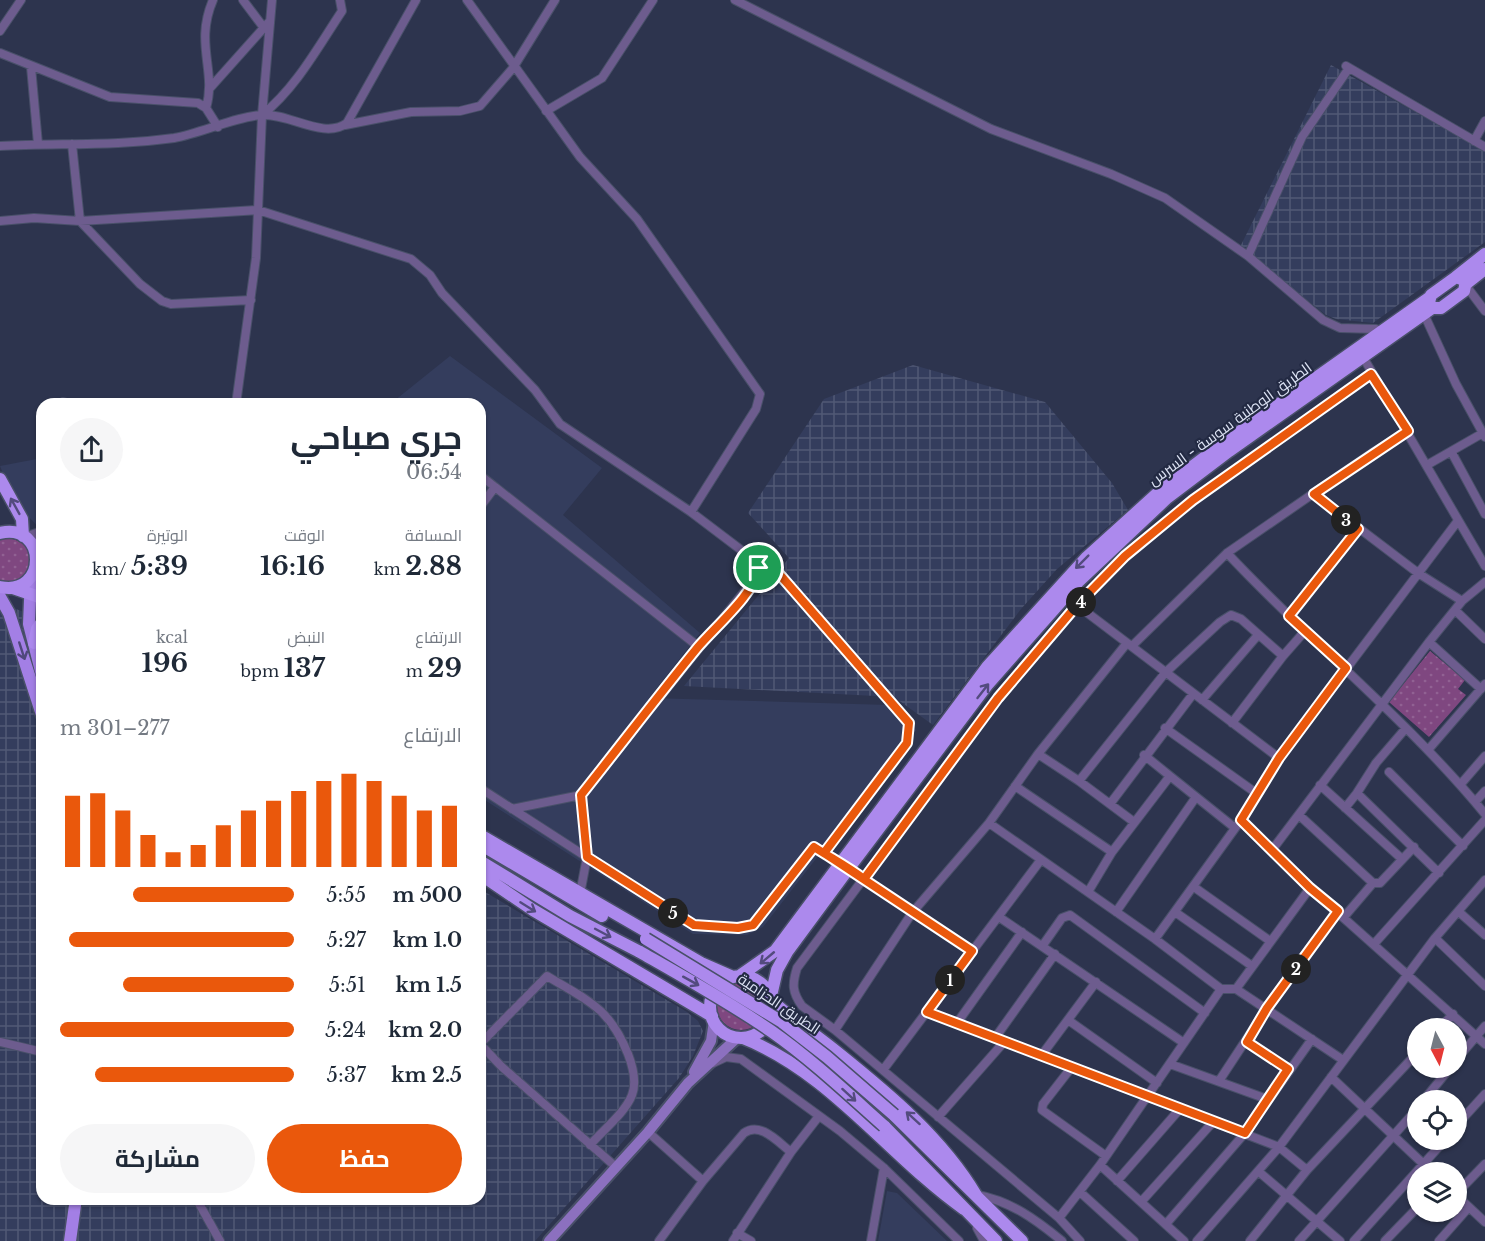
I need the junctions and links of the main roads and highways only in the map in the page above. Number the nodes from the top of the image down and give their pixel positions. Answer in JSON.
{"nodes":[{"id":1,"x":1485,"y":254,"type":"edge"},
{"id":2,"x":1485,"y":269,"type":"edge"},
{"id":3,"x":1463,"y":283,"type":"junction"},
{"id":4,"x":1428,"y":306,"type":"junction"},
{"id":5,"x":0,"y":479,"type":"edge"},
{"id":6,"x":0,"y":533,"type":"edge"},
{"id":7,"x":32,"y":541,"type":"edge"},
{"id":8,"x":36,"y":556,"type":"edge"},
{"id":9,"x":36,"y":563,"type":"edge"},
{"id":10,"x":31,"y":577,"type":"junction"},
{"id":11,"x":6,"y":588,"type":"edge"},
{"id":12,"x":29,"y":594,"type":"junction"},
{"id":13,"x":36,"y":596,"type":"edge"},
{"id":14,"x":0,"y":597,"type":"edge"},
{"id":15,"x":36,"y":634,"type":"edge"},
{"id":16,"x":34,"y":643,"type":"junction"},
{"id":17,"x":36,"y":651,"type":"edge"},
{"id":18,"x":36,"y":696,"type":"edge"},
{"id":19,"x":486,"y":839,"type":"edge"},
{"id":20,"x":486,"y":848,"type":"edge"},
{"id":21,"x":486,"y":865,"type":"edge"},
{"id":22,"x":845,"y":865,"type":"junction"},
{"id":23,"x":486,"y":878,"type":"edge"},
{"id":24,"x":737,"y":976,"type":"junction"},
{"id":25,"x":771,"y":999,"type":"junction"},
{"id":26,"x":713,"y":1019,"type":"junction"},
{"id":27,"x":740,"y":1038,"type":"junction"},
{"id":28,"x":688,"y":1083,"type":"junction"},
{"id":29,"x":976,"y":1195,"type":"junction"},
{"id":30,"x":75,"y":1205,"type":"edge"},
{"id":31,"x":964,"y":1209,"type":"junction"},
{"id":32,"x":70,"y":1241,"type":"edge"},
{"id":33,"x":549,"y":1241,"type":"edge"},
{"id":34,"x":996,"y":1241,"type":"edge"},
{"id":35,"x":1022,"y":1241,"type":"edge"}],
"edges":[{"from":1,"to":3,"type":"highway"},
{"from":2,"to":3,"type":"highway"},
{"from":3,"to":4,"type":"highway"},
{"from":3,"to":4,"type":"highway"},
{"from":22,"to":4,"type":"highway","name":"الطريق الوطنية سوسة - السرس","one_way":true},
{"from":4,"to":22,"type":"highway","name":"الطريق الوطنية سوسة - السرس","one_way":true},
{"from":7,"to":5,"type":"highway","one_way":true},
{"from":6,"to":7,"type":"highway"},
{"from":7,"to":8,"type":"highway"},
{"from":9,"to":10,"type":"highway"},
{"from":10,"to":11,"type":"highway"},
{"from":10,"to":12,"type":"main road"},
{"from":11,"to":12,"type":"highway"},
{"from":12,"to":13,"type":"highway"},
{"from":12,"to":16,"type":"main road"},
{"from":14,"to":18,"type":"main road","one_way":true},
{"from":15,"to":16,"type":"highway"},
{"from":16,"to":17,"type":"main road"},
{"from":19,"to":24,"type":"highway"},
{"from":20,"to":29,"type":"highway","name":"الطريق الحزامية","bridge":true},
{"from":21,"to":31,"type":"highway","name":"الطريق الحزامية","one_way":true,"bridge":true},
{"from":22,"to":24,"type":"highway","name":"الطريق الوطنية سوسة - السرس","one_way":true},
{"from":22,"to":25,"type":"highway","name":"الطريق الوطنية سوسة - السرس"},
{"from":23,"to":26,"type":"highway","one_way":true},
{"from":24,"to":25,"type":"highway"},
{"from":24,"to":26,"type":"highway"},
{"from":25,"to":27,"type":"highway"},
{"from":29,"to":25,"type":"highway","one_way":true},
{"from":26,"to":27,"type":"highway"},
{"from":26,"to":28,"type":"main road"},
{"from":27,"to":28,"type":"main road"},
{"from":27,"to":31,"type":"highway"},
{"from":28,"to":33,"type":"main road"},
{"from":29,"to":35,"type":"highway","name":"الطريق الحزامية"},
{"from":30,"to":32,"type":"main road"},
{"from":31,"to":34,"type":"highway","name":"الطريق الحزامية"}]}
